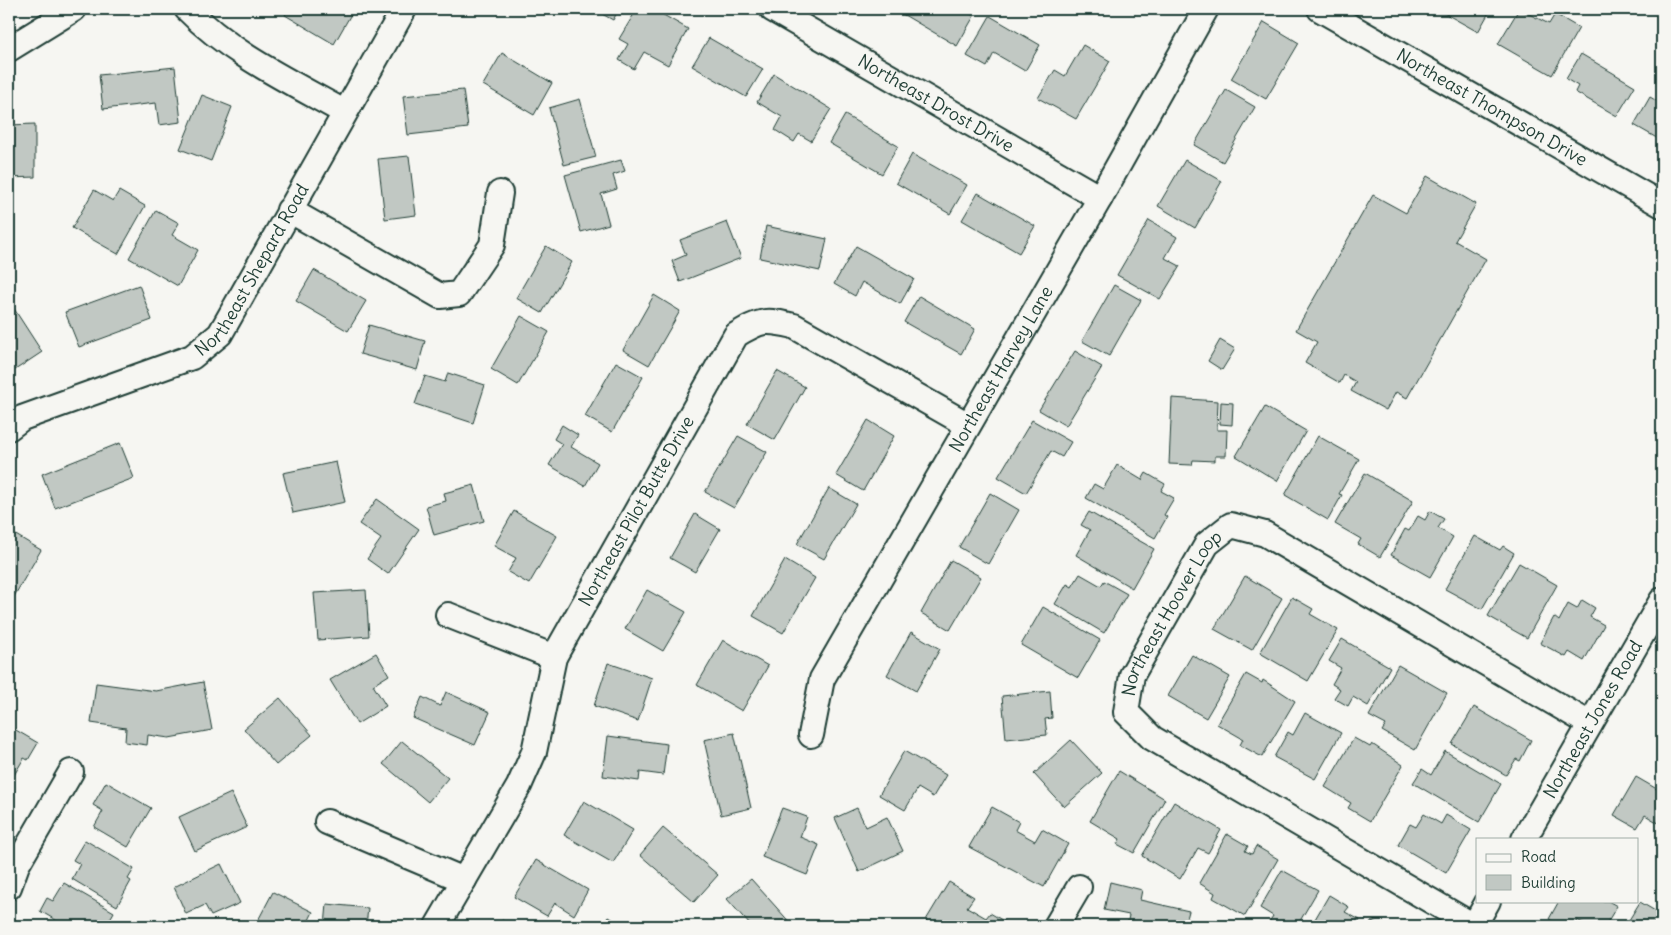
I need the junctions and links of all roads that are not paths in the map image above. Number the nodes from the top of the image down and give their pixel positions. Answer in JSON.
{"nodes":[{"id":1,"x":74,"y":9,"type":"edge"},
{"id":2,"x":187,"y":9,"type":"edge"},
{"id":3,"x":404,"y":9,"type":"edge"},
{"id":4,"x":772,"y":9,"type":"edge"},
{"id":5,"x":1206,"y":9,"type":"edge"},
{"id":6,"x":1320,"y":9,"type":"edge"},
{"id":7,"x":9,"y":49,"type":"edge"},
{"id":8,"x":344,"y":112,"type":"junction"},
{"id":9,"x":500,"y":193,"type":"dead end"},
{"id":10,"x":1100,"y":198,"type":"junction"},
{"id":11,"x":1662,"y":205,"type":"edge"},
{"id":12,"x":289,"y":210,"type":"junction"},
{"id":13,"x":968,"y":425,"type":"junction"},
{"id":14,"x":9,"y":428,"type":"edge"},
{"id":15,"x":1662,"y":600,"type":"edge"},
{"id":16,"x":448,"y":615,"type":"dead end"},
{"id":17,"x":554,"y":657,"type":"junction"},
{"id":18,"x":1590,"y":724,"type":"junction"},
{"id":19,"x":811,"y":735,"type":"dead end"},
{"id":20,"x":71,"y":772,"type":"dead end"},
{"id":21,"x":327,"y":822,"type":"dead end"},
{"id":22,"x":1525,"y":838,"type":"edge"},
{"id":23,"x":464,"y":880,"type":"junction"},
{"id":24,"x":9,"y":887,"type":"edge"},
{"id":25,"x":1079,"y":887,"type":"dead end"},
{"id":26,"x":1487,"y":902,"type":"edge"},
{"id":27,"x":437,"y":926,"type":"edge"},
{"id":28,"x":1056,"y":926,"type":"edge"},
{"id":29,"x":1474,"y":926,"type":"edge"}],
"edges":[{"from":1,"to":7,"type":"street"},
{"from":2,"to":8,"type":"street"},
{"from":3,"to":8,"type":"street","name":"Northeast Shepard Road"},
{"from":4,"to":10,"type":"street","name":"Northeast Drost Drive"},
{"from":5,"to":10,"type":"street","name":"Northeast Harvey Lane"},
{"from":6,"to":11,"type":"street","name":"Northeast Thompson Drive"},
{"from":8,"to":12,"type":"street","name":"Northeast Shepard Road"},
{"from":9,"to":12,"type":"street"},
{"from":10,"to":13,"type":"street","name":"Northeast Harvey Lane"},
{"from":12,"to":14,"type":"street","name":"Northeast Shepard Road"},
{"from":13,"to":17,"type":"street","name":"Northeast Pilot Butte Drive"},
{"from":13,"to":19,"type":"street","name":"Northeast Harvey Lane"},
{"from":15,"to":18,"type":"street","name":"Northeast Jones Road"},
{"from":16,"to":17,"type":"street"},
{"from":17,"to":23,"type":"street","name":"Northeast Pilot Butte Drive"},
{"from":18,"to":22,"type":"street","name":"Northeast Jones Road"},
{"from":18,"to":29,"type":"street","name":"Northeast Hoover Loop"},
{"from":20,"to":24,"type":"street"},
{"from":21,"to":23,"type":"street"},
{"from":23,"to":27,"type":"street","name":"Northeast Pilot Butte Drive"},
{"from":25,"to":28,"type":"street"},
{"from":26,"to":29,"type":"street"}]}
